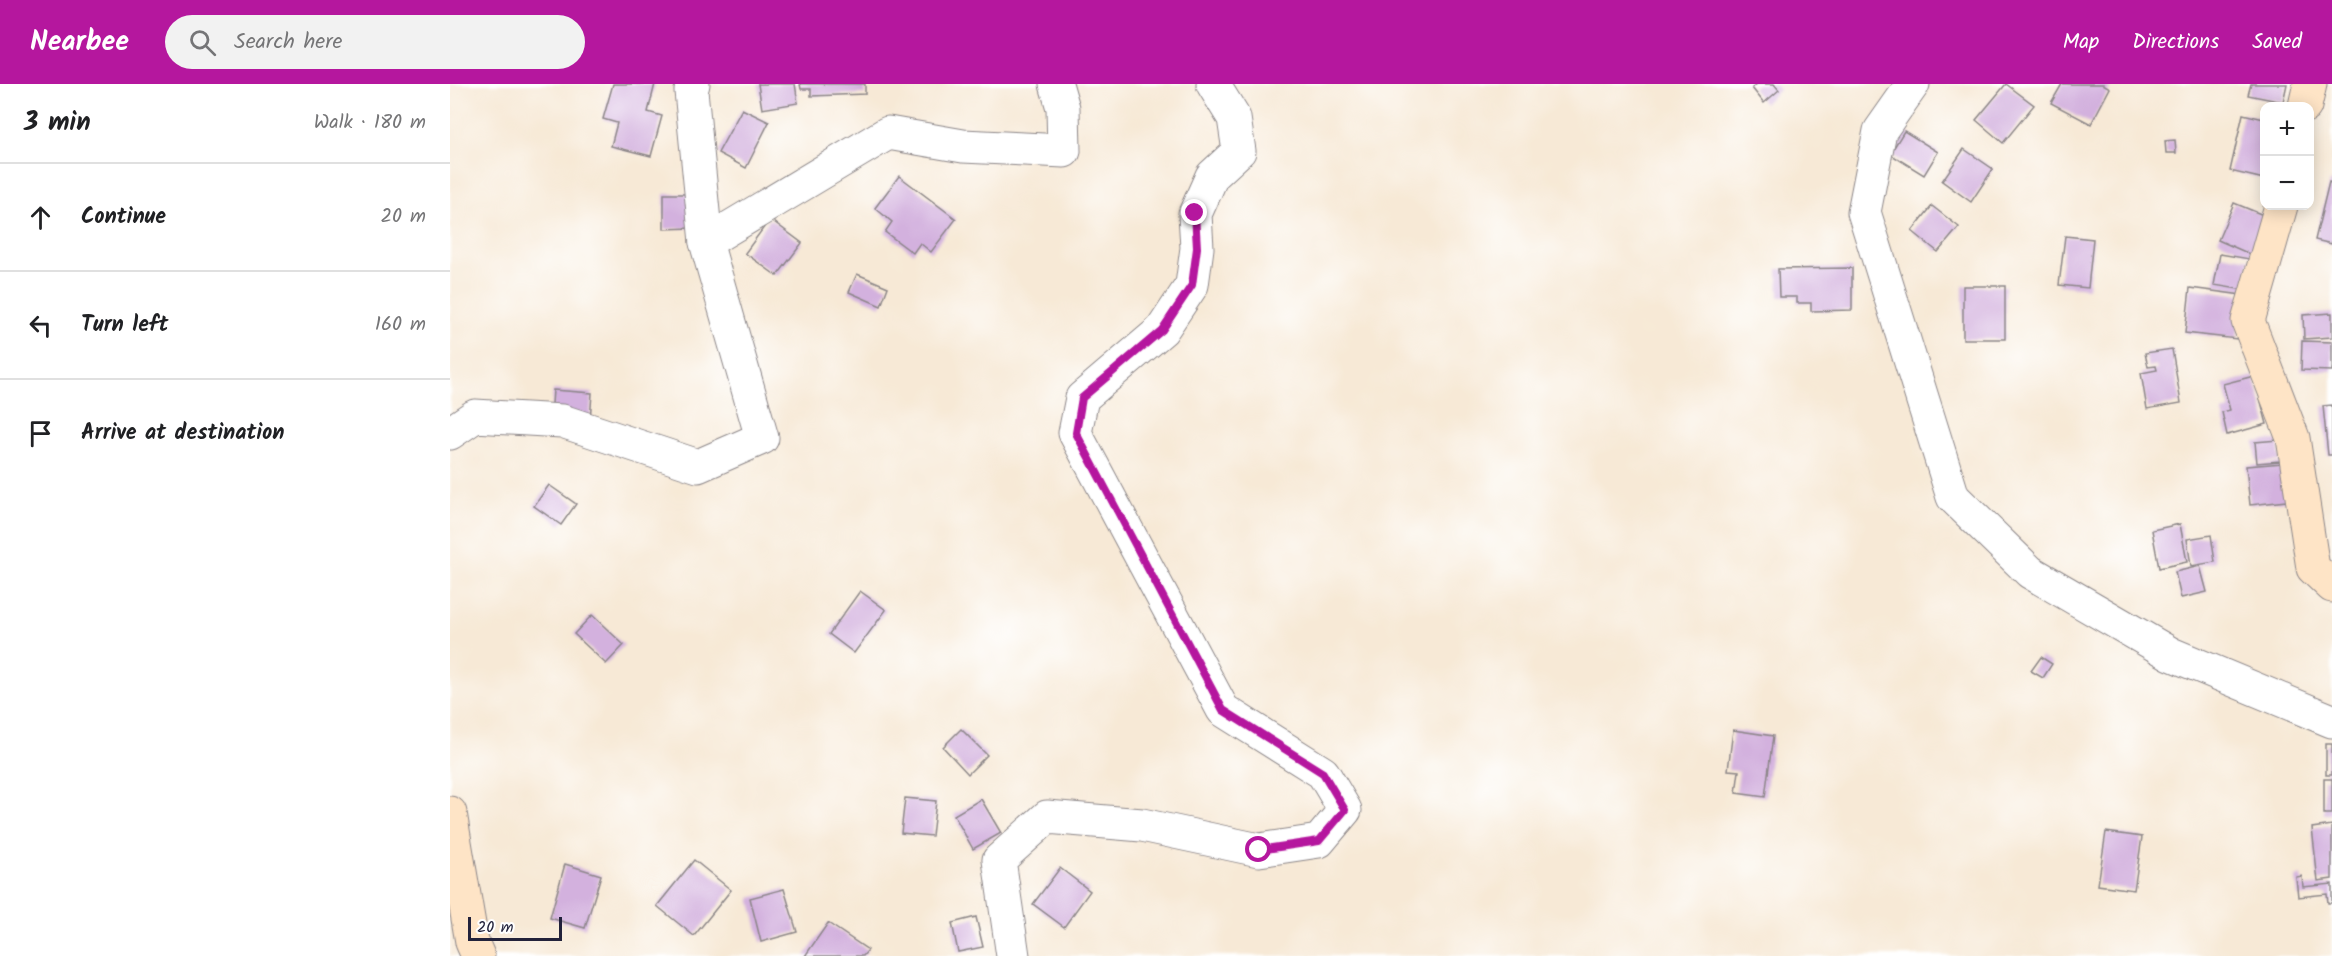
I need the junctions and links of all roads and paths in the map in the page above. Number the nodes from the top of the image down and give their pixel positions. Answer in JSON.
{"nodes":[{"id":1,"x":693,"y":84,"type":"edge"},
{"id":2,"x":1056,"y":84,"type":"edge"},
{"id":3,"x":1213,"y":84,"type":"edge"},
{"id":4,"x":1913,"y":84,"type":"edge"},
{"id":5,"x":2310,"y":84,"type":"edge"},
{"id":6,"x":2306,"y":102,"type":"edge"},
{"id":7,"x":2280,"y":210,"type":"edge"},
{"id":8,"x":706,"y":242,"type":"junction"},
{"id":9,"x":450,"y":433,"type":"edge"},
{"id":10,"x":2332,"y":586,"type":"edge"},
{"id":11,"x":2332,"y":721,"type":"edge"},
{"id":12,"x":450,"y":813,"type":"edge"},
{"id":13,"x":478,"y":956,"type":"edge"},
{"id":14,"x":1013,"y":956,"type":"edge"}],
"edges":[{"from":1,"to":8,"type":"street"},
{"from":2,"to":8,"type":"street"},
{"from":3,"to":14,"type":"street"},
{"from":4,"to":11,"type":"street"},
{"from":5,"to":6,"type":"street"},
{"from":7,"to":10,"type":"street"},
{"from":8,"to":9,"type":"street"},
{"from":12,"to":13,"type":"street"}]}
